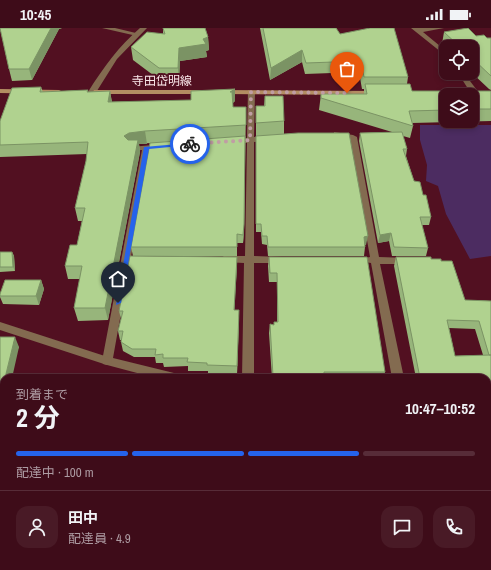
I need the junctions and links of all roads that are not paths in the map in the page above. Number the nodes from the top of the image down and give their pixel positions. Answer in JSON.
{"nodes":[{"id":1,"x":105,"y":28,"type":"edge"},
{"id":2,"x":144,"y":28,"type":"edge"},
{"id":3,"x":441,"y":28,"type":"edge"},
{"id":4,"x":416,"y":29,"type":"edge"},
{"id":5,"x":136,"y":34,"type":"junction"},
{"id":6,"x":439,"y":48,"type":"edge"},
{"id":7,"x":0,"y":91,"type":"edge"},
{"id":8,"x":69,"y":92,"type":"edge"},
{"id":9,"x":89,"y":92,"type":"joint"},
{"id":10,"x":251,"y":92,"type":"junction"},
{"id":11,"x":387,"y":93,"type":"edge"},
{"id":12,"x":479,"y":93,"type":"edge"},
{"id":13,"x":486,"y":93,"type":"edge"},
{"id":14,"x":328,"y":135,"type":"edge"},
{"id":15,"x":281,"y":138,"type":"edge"},
{"id":16,"x":250,"y":140,"type":"junction"},
{"id":17,"x":226,"y":142,"type":"edge"},
{"id":18,"x":171,"y":146,"type":"edge"},
{"id":19,"x":147,"y":147,"type":"junction"},
{"id":20,"x":131,"y":149,"type":"edge"},
{"id":21,"x":249,"y":259,"type":"junction"},
{"id":22,"x":211,"y":260,"type":"edge"},
{"id":23,"x":288,"y":260,"type":"edge"},
{"id":24,"x":359,"y":260,"type":"edge"},
{"id":25,"x":374,"y":261,"type":"junction"},
{"id":26,"x":420,"y":261,"type":"edge"},
{"id":27,"x":0,"y":326,"type":"edge"},
{"id":28,"x":107,"y":360,"type":"junction"},
{"id":29,"x":159,"y":374,"type":"edge"},
{"id":30,"x":248,"y":374,"type":"edge"},
{"id":31,"x":397,"y":374,"type":"edge"}],
"edges":[{"from":1,"to":5,"type":"street"},
{"from":2,"to":5,"type":"street"},
{"from":3,"to":4,"type":"street"},
{"from":4,"to":6,"type":"street"},
{"from":5,"to":9,"type":"street"},
{"from":7,"to":8,"type":"main road"},
{"from":9,"to":10,"type":"main road","name":"寺田岱明線"},
{"from":10,"to":11,"type":"main road","name":"寺田岱明線"},
{"from":10,"to":16,"type":"street"},
{"from":12,"to":13,"type":"main road"},
{"from":14,"to":25,"type":"street"},
{"from":15,"to":16,"type":"street"},
{"from":16,"to":17,"type":"street"},
{"from":16,"to":21,"type":"street"},
{"from":18,"to":19,"type":"street"},
{"from":19,"to":20,"type":"street"},
{"from":19,"to":28,"type":"street"},
{"from":21,"to":22,"type":"street"},
{"from":21,"to":23,"type":"street"},
{"from":21,"to":30,"type":"street"},
{"from":24,"to":25,"type":"street"},
{"from":25,"to":26,"type":"street"},
{"from":25,"to":31,"type":"street"},
{"from":27,"to":28,"type":"street"},
{"from":28,"to":29,"type":"street"}]}
